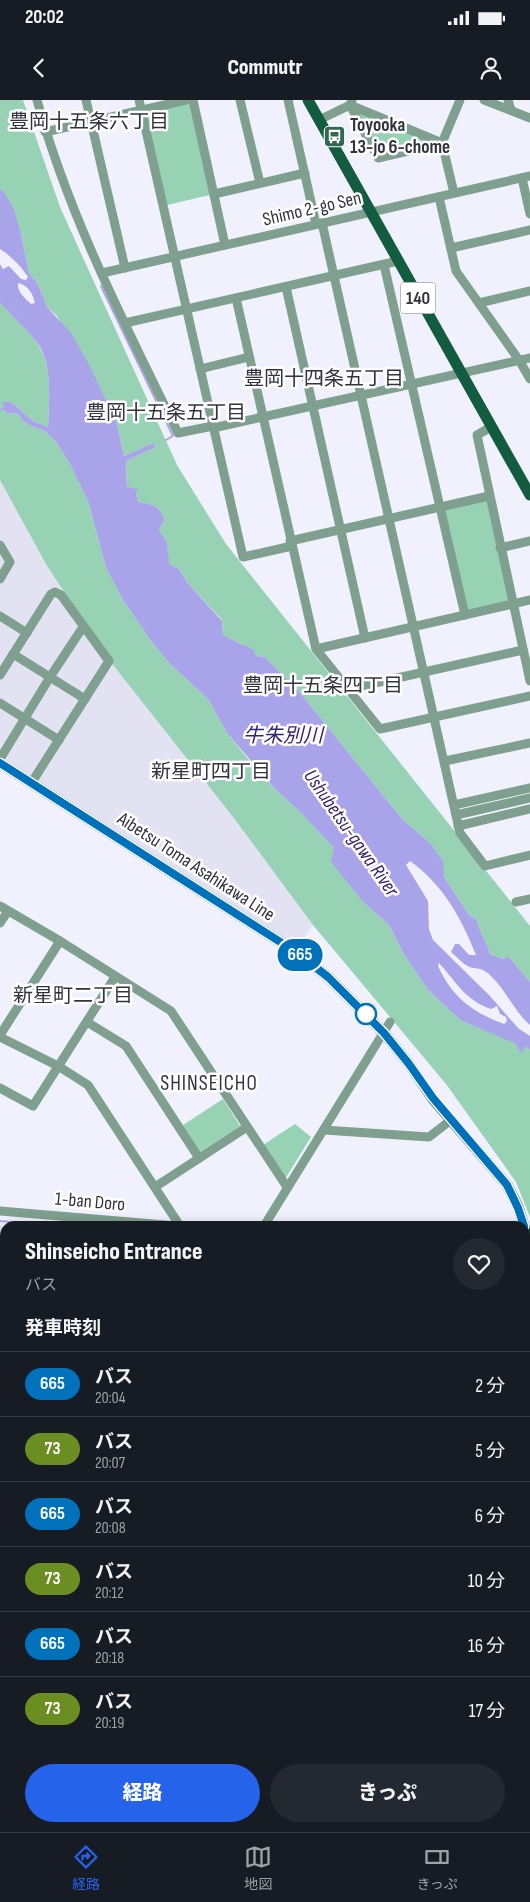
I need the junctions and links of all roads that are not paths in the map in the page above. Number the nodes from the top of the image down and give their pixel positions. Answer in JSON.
{"nodes":[{"id":1,"x":37,"y":100,"type":"edge"},
{"id":2,"x":86,"y":100,"type":"edge"},
{"id":3,"x":139,"y":100,"type":"edge"},
{"id":4,"x":186,"y":100,"type":"edge"},
{"id":5,"x":192,"y":100,"type":"edge"},
{"id":6,"x":240,"y":100,"type":"edge"},
{"id":7,"x":288,"y":100,"type":"edge"},
{"id":8,"x":308,"y":100,"type":"edge"},
{"id":9,"x":460,"y":100,"type":"edge"},
{"id":10,"x":484,"y":100,"type":"edge"},
{"id":11,"x":508,"y":100,"type":"edge"},
{"id":12,"x":351,"y":102,"type":"edge"},
{"id":13,"x":141,"y":110,"type":"junction"},
{"id":14,"x":511,"y":110,"type":"junction"},
{"id":15,"x":530,"y":118,"type":"edge"},
{"id":16,"x":319,"y":120,"type":"junction"},
{"id":17,"x":91,"y":121,"type":"junction"},
{"id":18,"x":45,"y":132,"type":"junction"},
{"id":19,"x":442,"y":143,"type":"junction"},
{"id":20,"x":305,"y":173,"type":"junction"},
{"id":21,"x":526,"y":177,"type":"edge"},
{"id":22,"x":260,"y":183,"type":"junction"},
{"id":23,"x":454,"y":193,"type":"junction"},
{"id":24,"x":214,"y":194,"type":"junction"},
{"id":25,"x":440,"y":197,"type":"junction"},
{"id":26,"x":372,"y":212,"type":"junction"},
{"id":27,"x":530,"y":214,"type":"edge"},
{"id":28,"x":319,"y":223,"type":"junction"},
{"id":29,"x":530,"y":230,"type":"edge"},
{"id":30,"x":225,"y":245,"type":"junction"},
{"id":31,"x":452,"y":248,"type":"junction"},
{"id":32,"x":174,"y":257,"type":"junction"},
{"id":33,"x":398,"y":261,"type":"junction"},
{"id":34,"x":384,"y":265,"type":"junction"},
{"id":35,"x":125,"y":268,"type":"junction"},
{"id":36,"x":102,"y":273,"type":"junction"},
{"id":37,"x":334,"y":276,"type":"junction"},
{"id":38,"x":286,"y":286,"type":"junction"},
{"id":39,"x":530,"y":291,"type":"edge"},
{"id":40,"x":236,"y":298,"type":"junction"},
{"id":41,"x":479,"y":303,"type":"junction"},
{"id":42,"x":186,"y":309,"type":"junction"},
{"id":43,"x":125,"y":323,"type":"junction"},
{"id":44,"x":249,"y":357,"type":"junction"},
{"id":45,"x":530,"y":358,"type":"edge"},
{"id":46,"x":519,"y":360,"type":"junction"},
{"id":47,"x":200,"y":368,"type":"junction"},
{"id":48,"x":460,"y":372,"type":"junction"},
{"id":49,"x":530,"y":379,"type":"edge"},
{"id":50,"x":411,"y":383,"type":"junction"},
{"id":51,"x":362,"y":394,"type":"junction"},
{"id":52,"x":313,"y":406,"type":"junction"},
{"id":53,"x":263,"y":417,"type":"junction"},
{"id":54,"x":213,"y":427,"type":"junction"},
{"id":55,"x":491,"y":427,"type":"junction"},
{"id":56,"x":529,"y":489,"type":"edge"},
{"id":57,"x":489,"y":496,"type":"junction"},
{"id":58,"x":440,"y":507,"type":"junction"},
{"id":59,"x":390,"y":518,"type":"junction"},
{"id":60,"x":340,"y":529,"type":"junction"},
{"id":61,"x":530,"y":540,"type":"edge"},
{"id":62,"x":291,"y":543,"type":"junction"},
{"id":63,"x":0,"y":545,"type":"edge"},
{"id":64,"x":500,"y":548,"type":"junction"},
{"id":65,"x":0,"y":579,"type":"edge"},
{"id":66,"x":530,"y":600,"type":"edge"},
{"id":67,"x":513,"y":604,"type":"junction"},
{"id":68,"x":465,"y":615,"type":"junction"},
{"id":69,"x":0,"y":616,"type":"edge"},
{"id":70,"x":414,"y":626,"type":"junction"},
{"id":71,"x":83,"y":627,"type":"junction"},
{"id":72,"x":27,"y":632,"type":"junction"},
{"id":73,"x":365,"y":638,"type":"junction"},
{"id":74,"x":316,"y":649,"type":"junction"},
{"id":75,"x":523,"y":650,"type":"junction"},
{"id":76,"x":13,"y":654,"type":"junction"},
{"id":77,"x":425,"y":672,"type":"junction"},
{"id":78,"x":0,"y":675,"type":"edge"},
{"id":79,"x":50,"y":677,"type":"junction"},
{"id":80,"x":530,"y":681,"type":"edge"},
{"id":81,"x":348,"y":689,"type":"junction"},
{"id":82,"x":530,"y":696,"type":"edge"},
{"id":83,"x":85,"y":699,"type":"junction"},
{"id":84,"x":0,"y":703,"type":"edge"},
{"id":85,"x":435,"y":717,"type":"junction"},
{"id":86,"x":24,"y":719,"type":"junction"},
{"id":87,"x":59,"y":740,"type":"junction"},
{"id":88,"x":530,"y":743,"type":"edge"},
{"id":89,"x":0,"y":758,"type":"edge"},
{"id":90,"x":445,"y":762,"type":"junction"},
{"id":91,"x":0,"y":763,"type":"edge"},
{"id":92,"x":32,"y":782,"type":"junction"},
{"id":93,"x":530,"y":788,"type":"edge"},
{"id":94,"x":503,"y":794,"type":"junction"},
{"id":95,"x":530,"y":798,"type":"edge"},
{"id":96,"x":506,"y":804,"type":"junction"},
{"id":97,"x":454,"y":805,"type":"junction"},
{"id":98,"x":530,"y":809,"type":"edge"},
{"id":99,"x":508,"y":814,"type":"junction"},
{"id":100,"x":456,"y":815,"type":"junction"},
{"id":101,"x":458,"y":826,"type":"junction"},
{"id":102,"x":530,"y":855,"type":"edge"},
{"id":103,"x":530,"y":899,"type":"edge"},
{"id":104,"x":516,"y":902,"type":"dead end"},
{"id":105,"x":4,"y":908,"type":"edge"},
{"id":106,"x":0,"y":923,"type":"edge"},
{"id":107,"x":60,"y":941,"type":"junction"},
{"id":108,"x":115,"y":977,"type":"junction"},
{"id":109,"x":87,"y":1022,"type":"junction"},
{"id":110,"x":390,"y":1022,"type":"dead end"},
{"id":111,"x":384,"y":1033,"type":"junction"},
{"id":112,"x":0,"y":1036,"type":"edge"},
{"id":113,"x":58,"y":1066,"type":"junction"},
{"id":114,"x":0,"y":1088,"type":"edge"},
{"id":115,"x":451,"y":1120,"type":"junction"},
{"id":116,"x":247,"y":1127,"type":"junction"},
{"id":117,"x":324,"y":1130,"type":"junction"},
{"id":118,"x":199,"y":1158,"type":"junction"},
{"id":119,"x":155,"y":1187,"type":"junction"},
{"id":120,"x":287,"y":1187,"type":"junction"},
{"id":121,"x":0,"y":1211,"type":"edge"},
{"id":122,"x":119,"y":1221,"type":"edge"},
{"id":123,"x":175,"y":1221,"type":"edge"},
{"id":124,"x":267,"y":1221,"type":"edge"},
{"id":125,"x":523,"y":1221,"type":"edge"}],
"edges":[{"from":1,"to":18,"type":"street"},
{"from":2,"to":17,"type":"street"},
{"from":3,"to":13,"type":"street"},
{"from":4,"to":13,"type":"street"},
{"from":5,"to":24,"type":"street"},
{"from":6,"to":22,"type":"street"},
{"from":7,"to":20,"type":"street"},
{"from":8,"to":16,"type":"main road","number":"140"},
{"from":9,"to":19,"type":"street"},
{"from":10,"to":14,"type":"street"},
{"from":11,"to":14,"type":"street"},
{"from":12,"to":16,"type":"street"},
{"from":12,"to":19,"type":"street"},
{"from":12,"to":19,"type":"street"},
{"from":13,"to":17,"type":"street"},
{"from":13,"to":32,"type":"street"},
{"from":14,"to":15,"type":"street"},
{"from":16,"to":26,"type":"main road","number":"140"},
{"from":17,"to":18,"type":"street"},
{"from":17,"to":35,"type":"street"},
{"from":18,"to":36,"type":"street"},
{"from":19,"to":23,"type":"street"},
{"from":20,"to":22,"type":"street"},
{"from":20,"to":28,"type":"street"},
{"from":21,"to":23,"type":"street","name":"Shimo 2-go Sen"},
{"from":21,"to":27,"type":"street"},
{"from":22,"to":24,"type":"street"},
{"from":23,"to":25,"type":"street","name":"Shimo 2-go Sen"},
{"from":24,"to":30,"type":"street"},
{"from":25,"to":26,"type":"street","name":"Shimo 2-go Sen"},
{"from":25,"to":31,"type":"street"},
{"from":26,"to":28,"type":"street","name":"Shimo 2-go Sen"},
{"from":26,"to":33,"type":"main road","number":"140"},
{"from":28,"to":30,"type":"street","name":"Shimo 2-go Sen"},
{"from":28,"to":37,"type":"street"},
{"from":29,"to":31,"type":"street"},
{"from":30,"to":32,"type":"street","name":"Shimo 2-go Sen"},
{"from":31,"to":41,"type":"street"},
{"from":32,"to":35,"type":"street","name":"Shimo 2-go Sen"},
{"from":32,"to":42,"type":"street"},
{"from":33,"to":34,"type":"street"},
{"from":33,"to":48,"type":"main road","number":"140"},
{"from":34,"to":37,"type":"street"},
{"from":34,"to":50,"type":"street"},
{"from":35,"to":36,"type":"street","name":"Shimo 2-go Sen"},
{"from":36,"to":43,"type":"street"},
{"from":37,"to":38,"type":"street"},
{"from":37,"to":51,"type":"street"},
{"from":38,"to":40,"type":"street"},
{"from":38,"to":52,"type":"street"},
{"from":39,"to":41,"type":"street"},
{"from":40,"to":42,"type":"street"},
{"from":40,"to":44,"type":"street"},
{"from":41,"to":46,"type":"street"},
{"from":42,"to":43,"type":"street"},
{"from":42,"to":47,"type":"street"},
{"from":43,"to":54,"type":"street"},
{"from":44,"to":47,"type":"street"},
{"from":44,"to":53,"type":"street"},
{"from":45,"to":46,"type":"street"},
{"from":46,"to":48,"type":"street"},
{"from":46,"to":49,"type":"street"},
{"from":47,"to":54,"type":"street"},
{"from":48,"to":50,"type":"street"},
{"from":48,"to":55,"type":"main road","number":"140"},
{"from":50,"to":51,"type":"street"},
{"from":50,"to":58,"type":"street"},
{"from":51,"to":52,"type":"street"},
{"from":51,"to":59,"type":"street"},
{"from":52,"to":53,"type":"street"},
{"from":52,"to":60,"type":"street"},
{"from":53,"to":54,"type":"street"},
{"from":53,"to":62,"type":"street"},
{"from":54,"to":62,"type":"street"},
{"from":55,"to":56,"type":"main road","number":"140"},
{"from":55,"to":57,"type":"street"},
{"from":57,"to":58,"type":"street"},
{"from":57,"to":64,"type":"street"},
{"from":58,"to":59,"type":"street"},
{"from":58,"to":68,"type":"street"},
{"from":59,"to":60,"type":"street"},
{"from":59,"to":70,"type":"street"},
{"from":60,"to":62,"type":"street"},
{"from":60,"to":73,"type":"street"},
{"from":61,"to":64,"type":"street"},
{"from":62,"to":74,"type":"street"},
{"from":63,"to":65,"type":"street"},
{"from":64,"to":67,"type":"street"},
{"from":66,"to":67,"type":"street"},
{"from":67,"to":68,"type":"street"},
{"from":67,"to":75,"type":"street"},
{"from":68,"to":70,"type":"street"},
{"from":69,"to":72,"type":"street"},
{"from":70,"to":73,"type":"street"},
{"from":70,"to":77,"type":"street"},
{"from":71,"to":72,"type":"street"},
{"from":71,"to":79,"type":"street"},
{"from":71,"to":83,"type":"street"},
{"from":72,"to":76,"type":"street"},
{"from":73,"to":74,"type":"street"},
{"from":74,"to":81,"type":"street"},
{"from":75,"to":77,"type":"street"},
{"from":75,"to":80,"type":"street"},
{"from":76,"to":78,"type":"street"},
{"from":76,"to":79,"type":"street"},
{"from":77,"to":81,"type":"street"},
{"from":77,"to":85,"type":"street"},
{"from":79,"to":83,"type":"street"},
{"from":79,"to":86,"type":"street"},
{"from":81,"to":85,"type":"street"},
{"from":82,"to":85,"type":"street"},
{"from":83,"to":87,"type":"street"},
{"from":84,"to":86,"type":"street"},
{"from":85,"to":90,"type":"street"},
{"from":86,"to":87,"type":"street"},
{"from":86,"to":89,"type":"street"},
{"from":87,"to":92,"type":"street"},
{"from":88,"to":90,"type":"street"},
{"from":90,"to":97,"type":"street"},
{"from":91,"to":92,"type":"main road","name":"Aibetsu Toma Asahikawa Line"},
{"from":92,"to":111,"type":"main road","name":"Aibetsu Toma Asahikawa Line"},
{"from":93,"to":94,"type":"street"},
{"from":94,"to":96,"type":"street"},
{"from":94,"to":97,"type":"street"},
{"from":95,"to":96,"type":"street"},
{"from":96,"to":99,"type":"street"},
{"from":96,"to":100,"type":"street"},
{"from":97,"to":100,"type":"street"},
{"from":98,"to":99,"type":"street"},
{"from":99,"to":101,"type":"street"},
{"from":100,"to":101,"type":"street"},
{"from":101,"to":102,"type":"street"},
{"from":103,"to":104,"type":"street"},
{"from":105,"to":106,"type":"street"},
{"from":105,"to":107,"type":"street"},
{"from":107,"to":108,"type":"street"},
{"from":107,"to":112,"type":"street"},
{"from":108,"to":109,"type":"street"},
{"from":108,"to":116,"type":"street"},
{"from":109,"to":113,"type":"street"},
{"from":109,"to":118,"type":"street"},
{"from":110,"to":111,"type":"street"},
{"from":111,"to":115,"type":"main road","name":"Aibetsu Toma Asahikawa Line"},
{"from":111,"to":117,"type":"street"},
{"from":112,"to":113,"type":"street"},
{"from":113,"to":114,"type":"street"},
{"from":113,"to":119,"type":"street"},
{"from":115,"to":117,"type":"street"},
{"from":115,"to":125,"type":"main road","name":"Aibetsu Toma Asahikawa Line"},
{"from":116,"to":118,"type":"street"},
{"from":116,"to":120,"type":"street"},
{"from":117,"to":120,"type":"street"},
{"from":118,"to":119,"type":"street"},
{"from":119,"to":123,"type":"street"},
{"from":120,"to":124,"type":"street"},
{"from":121,"to":122,"type":"street","name":"1-ban Doro"}]}
